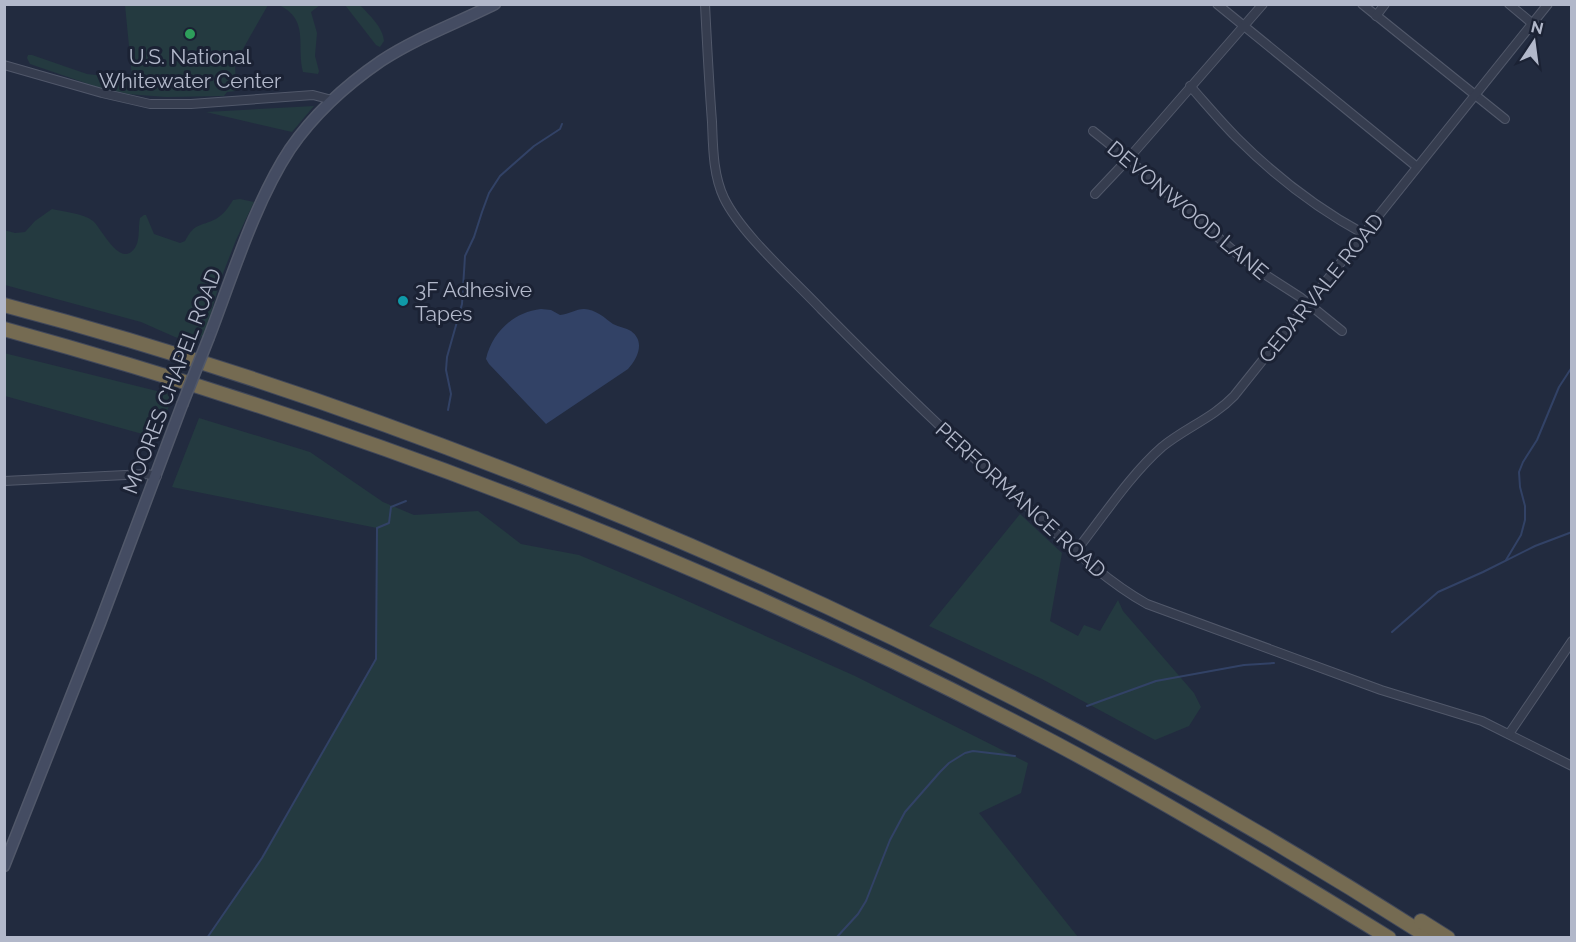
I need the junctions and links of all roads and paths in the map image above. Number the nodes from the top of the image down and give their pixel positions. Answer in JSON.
{"nodes":[{"id":1,"x":495,"y":4,"type":"edge"},
{"id":2,"x":705,"y":4,"type":"edge"},
{"id":3,"x":1217,"y":4,"type":"edge"},
{"id":4,"x":1263,"y":4,"type":"edge"},
{"id":5,"x":1362,"y":4,"type":"edge"},
{"id":6,"x":1385,"y":4,"type":"edge"},
{"id":7,"x":1509,"y":4,"type":"edge"},
{"id":8,"x":1548,"y":4,"type":"edge"},
{"id":9,"x":1376,"y":16,"type":"junction"},
{"id":10,"x":1533,"y":24,"type":"junction"},
{"id":11,"x":1244,"y":27,"type":"junction"},
{"id":12,"x":4,"y":65,"type":"edge"},
{"id":13,"x":1190,"y":86,"type":"junction"},
{"id":14,"x":1476,"y":95,"type":"junction"},
{"id":15,"x":332,"y":100,"type":"junction"},
{"id":16,"x":1505,"y":118,"type":"dead end"},
{"id":17,"x":1093,"y":131,"type":"dead end"},
{"id":18,"x":1128,"y":159,"type":"junction"},
{"id":19,"x":1417,"y":167,"type":"junction"},
{"id":20,"x":1095,"y":194,"type":"dead end"},
{"id":21,"x":1364,"y":234,"type":"junction"},
{"id":22,"x":1308,"y":303,"type":"junction"},
{"id":23,"x":4,"y":305,"type":"edge"},
{"id":24,"x":4,"y":329,"type":"edge"},
{"id":25,"x":1342,"y":331,"type":"dead end"},
{"id":26,"x":157,"y":476,"type":"junction"},
{"id":27,"x":4,"y":482,"type":"edge"},
{"id":28,"x":1076,"y":551,"type":"junction"},
{"id":29,"x":1572,"y":641,"type":"edge"},
{"id":30,"x":1509,"y":734,"type":"junction"},
{"id":31,"x":1572,"y":766,"type":"edge"},
{"id":32,"x":1310,"y":863,"type":"junction"},
{"id":33,"x":4,"y":866,"type":"edge"},
{"id":34,"x":1389,"y":938,"type":"edge"},
{"id":35,"x":1430,"y":938,"type":"edge"},
{"id":36,"x":1448,"y":938,"type":"edge"}],
"edges":[{"from":1,"to":15,"type":"main road","name":"MOORES CHAPEL ROAD"},
{"from":2,"to":28,"type":"street","name":"PERFORMANCE ROAD"},
{"from":3,"to":11,"type":"street"},
{"from":4,"to":11,"type":"street"},
{"from":5,"to":9,"type":"street"},
{"from":6,"to":9,"type":"street"},
{"from":7,"to":10,"type":"street"},
{"from":8,"to":10,"type":"street","name":"CEDARVALE ROAD"},
{"from":9,"to":14,"type":"street"},
{"from":10,"to":14,"type":"street","name":"CEDARVALE ROAD"},
{"from":11,"to":13,"type":"street"},
{"from":11,"to":19,"type":"street"},
{"from":12,"to":15,"type":"street"},
{"from":13,"to":18,"type":"street"},
{"from":13,"to":21,"type":"street"},
{"from":14,"to":16,"type":"street"},
{"from":14,"to":19,"type":"street","name":"CEDARVALE ROAD"},
{"from":15,"to":26,"type":"main road","name":"MOORES CHAPEL ROAD","bridge":true},
{"from":17,"to":18,"type":"street","name":"DEVONWOOD LANE"},
{"from":18,"to":20,"type":"street"},
{"from":18,"to":22,"type":"street","name":"DEVONWOOD LANE"},
{"from":19,"to":21,"type":"street","name":"CEDARVALE ROAD"},
{"from":21,"to":22,"type":"street","name":"CEDARVALE ROAD"},
{"from":22,"to":25,"type":"street","name":"DEVONWOOD LANE"},
{"from":22,"to":28,"type":"street","name":"CEDARVALE ROAD"},
{"from":23,"to":32,"type":"highway"},
{"from":24,"to":34,"type":"highway"},
{"from":26,"to":27,"type":"street"},
{"from":26,"to":33,"type":"main road","name":"MOORES CHAPEL ROAD"},
{"from":28,"to":30,"type":"street","name":"PERFORMANCE ROAD"},
{"from":29,"to":30,"type":"street"},
{"from":30,"to":31,"type":"street","name":"PERFORMANCE ROAD"},
{"from":32,"to":35,"type":"highway"},
{"from":32,"to":36,"type":"highway"}]}
